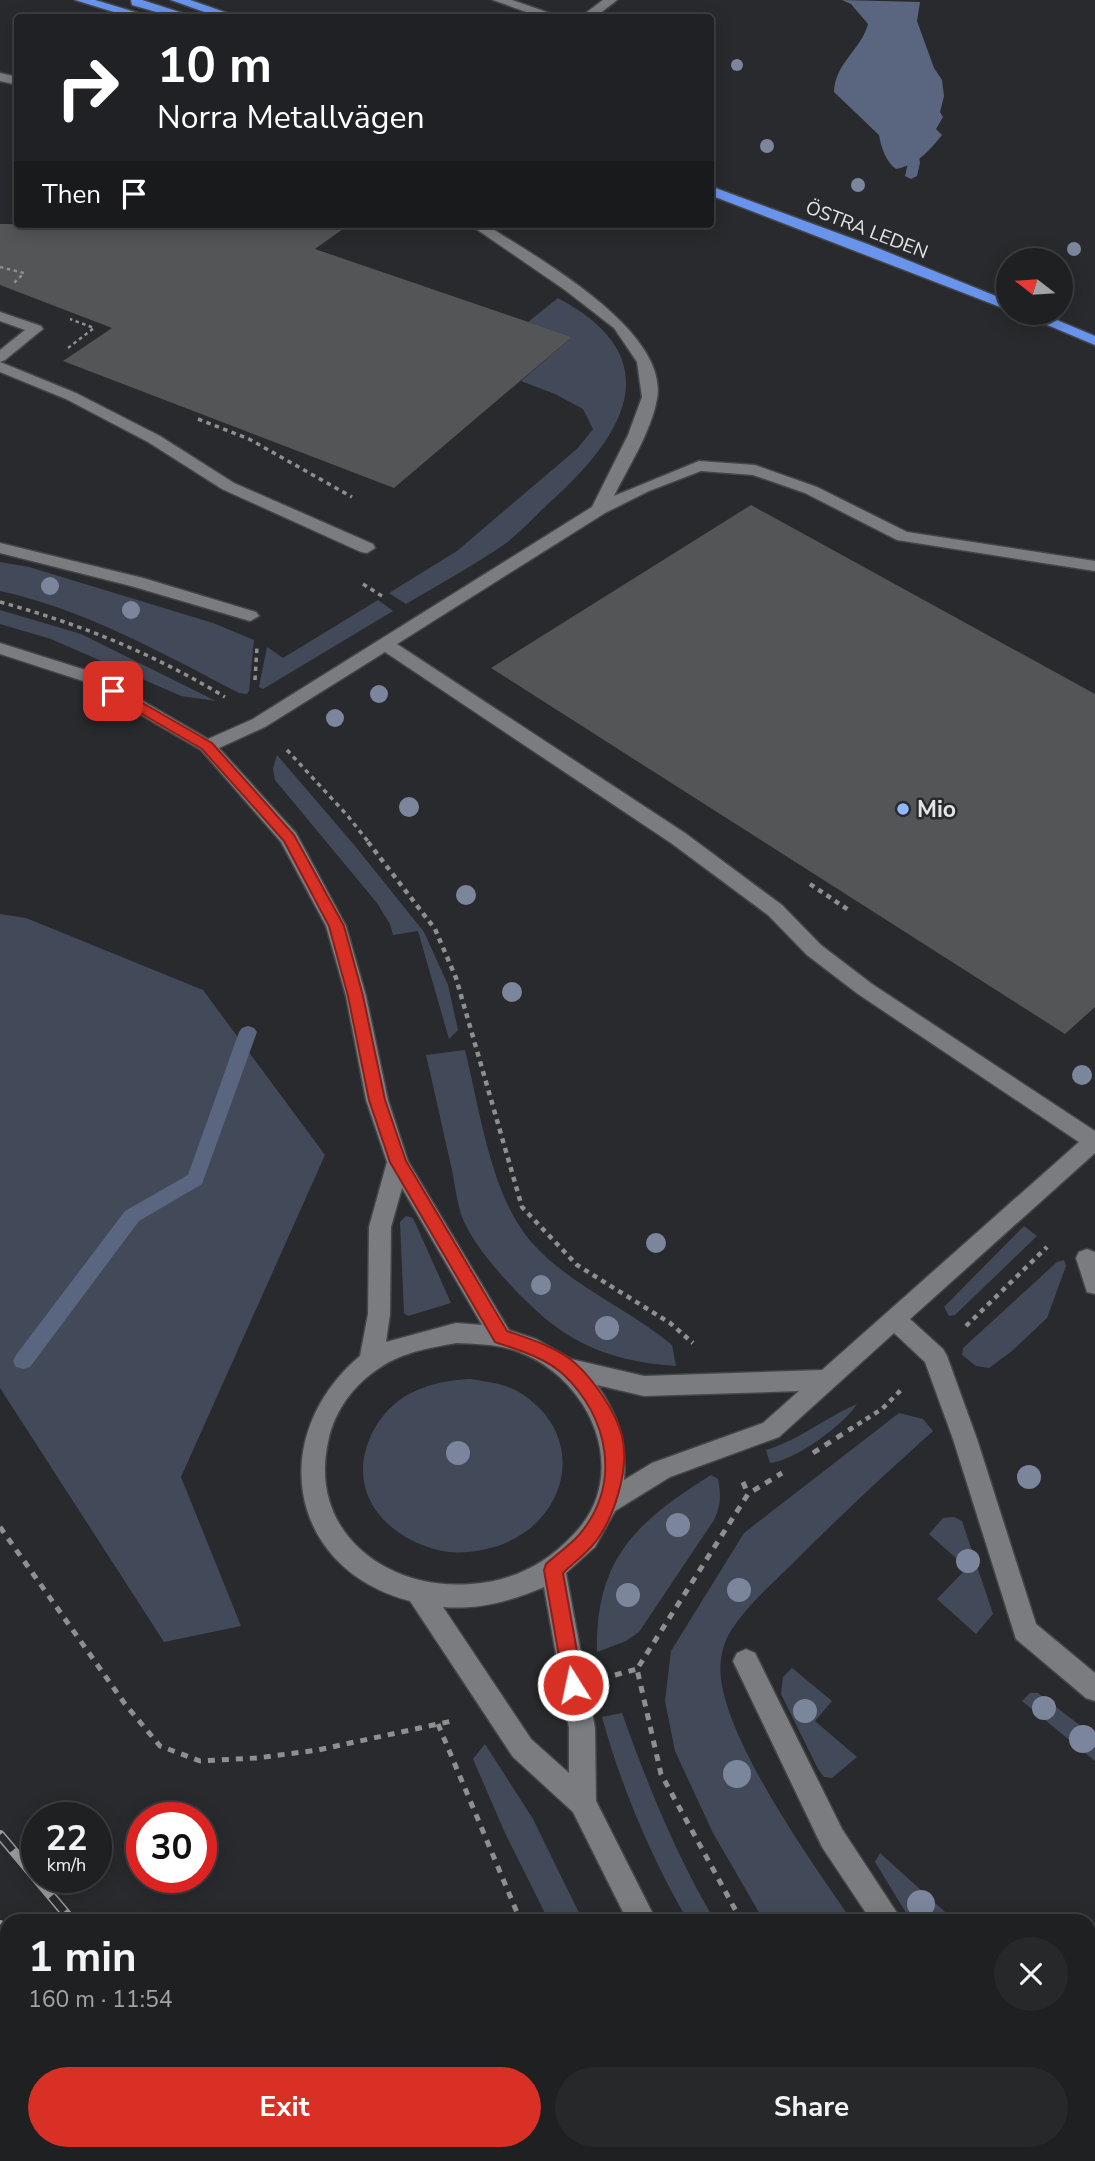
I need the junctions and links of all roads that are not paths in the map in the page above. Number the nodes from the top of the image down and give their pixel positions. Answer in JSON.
{"nodes":[{"id":1,"x":81,"y":0,"type":"edge"},
{"id":2,"x":131,"y":0,"type":"edge"},
{"id":3,"x":176,"y":0,"type":"edge"},
{"id":4,"x":183,"y":0,"type":"edge"},
{"id":5,"x":499,"y":0,"type":"edge"},
{"id":6,"x":611,"y":0,"type":"edge"},
{"id":7,"x":209,"y":9,"type":"junction"},
{"id":8,"x":134,"y":14,"type":"edge"},
{"id":9,"x":178,"y":14,"type":"edge"},
{"id":10,"x":224,"y":14,"type":"edge"},
{"id":11,"x":545,"y":14,"type":"edge"},
{"id":12,"x":591,"y":14,"type":"edge"},
{"id":13,"x":714,"y":178,"type":"edge"},
{"id":14,"x":714,"y":191,"type":"edge"},
{"id":15,"x":482,"y":228,"type":"edge"},
{"id":16,"x":996,"y":287,"type":"edge"},
{"id":17,"x":996,"y":301,"type":"edge"},
{"id":18,"x":0,"y":316,"type":"edge"},
{"id":19,"x":1073,"y":318,"type":"edge"},
{"id":20,"x":1058,"y":326,"type":"edge"},
{"id":21,"x":1095,"y":327,"type":"edge"},
{"id":22,"x":1095,"y":341,"type":"edge"},
{"id":23,"x":0,"y":357,"type":"edge"},
{"id":24,"x":0,"y":367,"type":"edge"},
{"id":25,"x":599,"y":510,"type":"junction"},
{"id":26,"x":0,"y":548,"type":"edge"},
{"id":27,"x":367,"y":548,"type":"dead end"},
{"id":28,"x":1095,"y":566,"type":"edge"},
{"id":29,"x":250,"y":616,"type":"dead end"},
{"id":30,"x":385,"y":644,"type":"junction"},
{"id":31,"x":0,"y":648,"type":"edge"},
{"id":32,"x":207,"y":746,"type":"junction"},
{"id":33,"x":1094,"y":1140,"type":"edge"},
{"id":34,"x":398,"y":1162,"type":"junction"},
{"id":35,"x":1087,"y":1258,"type":"dead end"},
{"id":36,"x":1095,"y":1285,"type":"edge"},
{"id":37,"x":894,"y":1319,"type":"junction"},
{"id":38,"x":501,"y":1336,"type":"junction"},
{"id":39,"x":371,"y":1361,"type":"junction"},
{"id":40,"x":568,"y":1367,"type":"junction"},
{"id":41,"x":825,"y":1380,"type":"junction"},
{"id":42,"x":607,"y":1503,"type":"junction"},
{"id":43,"x":553,"y":1570,"type":"junction"},
{"id":44,"x":419,"y":1593,"type":"junction"},
{"id":45,"x":746,"y":1661,"type":"dead end"},
{"id":46,"x":1095,"y":1689,"type":"edge"},
{"id":47,"x":583,"y":1803,"type":"junction"},
{"id":48,"x":639,"y":1914,"type":"edge"},
{"id":49,"x":884,"y":1914,"type":"edge"}],
"edges":[{"from":1,"to":8,"type":"highway"},
{"from":2,"to":9,"type":"highway"},
{"from":3,"to":7,"type":"highway"},
{"from":4,"to":7,"type":"highway"},
{"from":5,"to":11,"type":"street"},
{"from":6,"to":12,"type":"street"},
{"from":7,"to":10,"type":"highway"},
{"from":13,"to":16,"type":"highway","name":"ÖSTRA LEDEN"},
{"from":14,"to":17,"type":"highway","name":"ÖSTRA LEDEN"},
{"from":15,"to":25,"type":"street"},
{"from":18,"to":23,"type":"street"},
{"from":19,"to":21,"type":"highway"},
{"from":20,"to":22,"type":"highway"},
{"from":24,"to":27,"type":"street"},
{"from":25,"to":28,"type":"street"},
{"from":25,"to":30,"type":"street"},
{"from":26,"to":29,"type":"street"},
{"from":30,"to":32,"type":"street"},
{"from":30,"to":33,"type":"street"},
{"from":31,"to":32,"type":"street"},
{"from":32,"to":34,"type":"street"},
{"from":33,"to":37,"type":"street"},
{"from":34,"to":38,"type":"street"},
{"from":34,"to":39,"type":"street"},
{"from":35,"to":36,"type":"street"},
{"from":37,"to":41,"type":"street"},
{"from":37,"to":46,"type":"street"},
{"from":38,"to":39,"type":"street"},
{"from":38,"to":40,"type":"street"},
{"from":39,"to":44,"type":"street"},
{"from":40,"to":41,"type":"street"},
{"from":40,"to":42,"type":"street"},
{"from":41,"to":42,"type":"street"},
{"from":42,"to":43,"type":"street"},
{"from":43,"to":44,"type":"street"},
{"from":43,"to":47,"type":"street"},
{"from":44,"to":47,"type":"street"},
{"from":45,"to":49,"type":"street"},
{"from":47,"to":48,"type":"street"}]}
